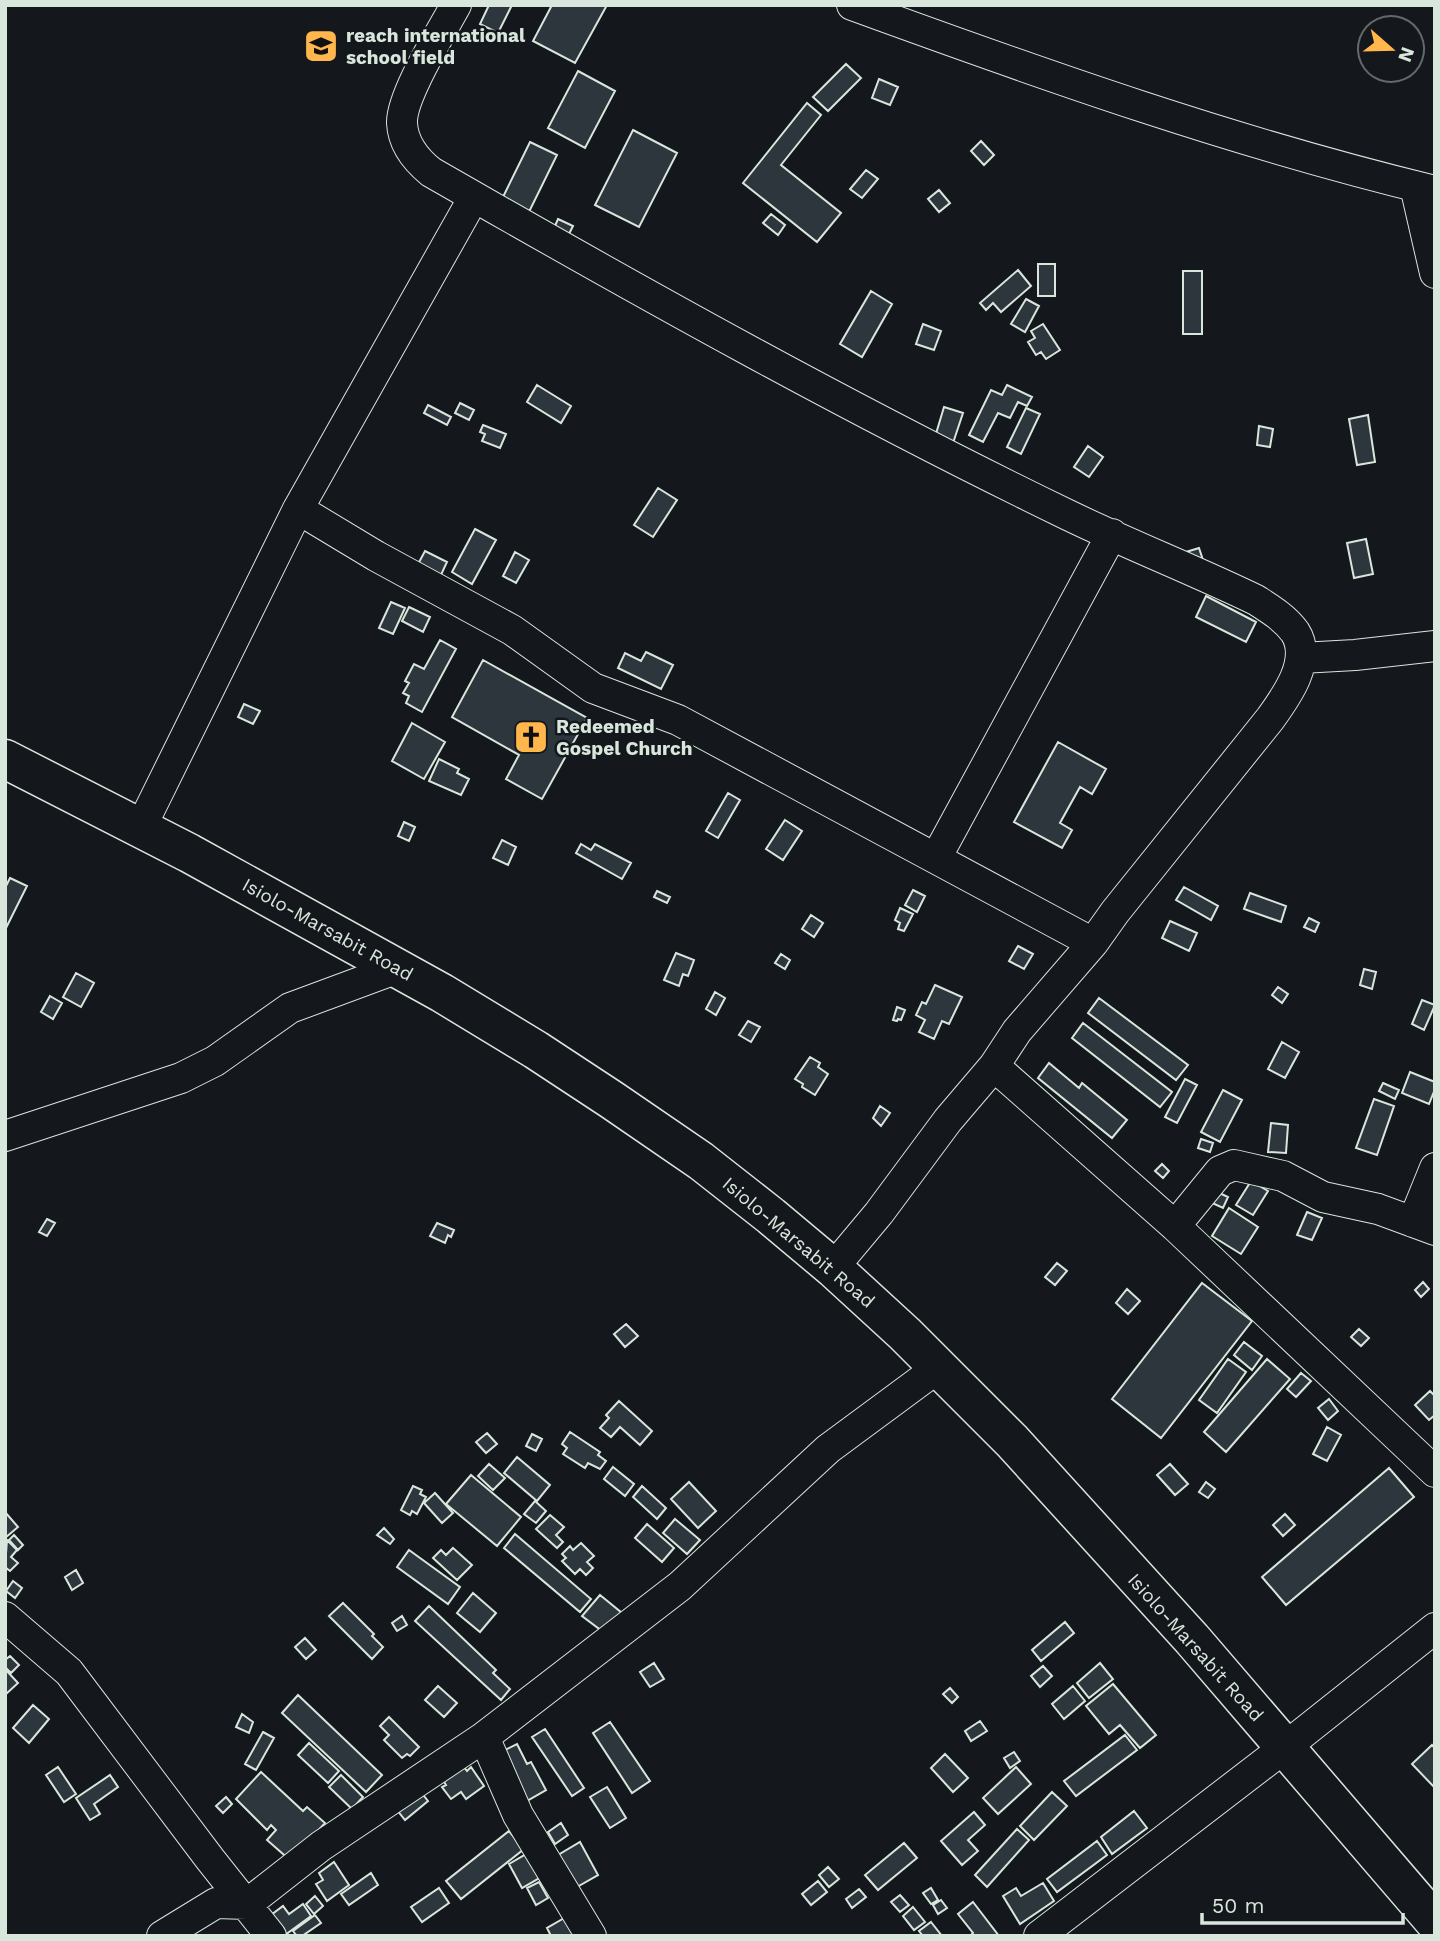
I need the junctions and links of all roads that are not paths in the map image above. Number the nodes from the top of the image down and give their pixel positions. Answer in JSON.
{"nodes":[{"id":1,"x":456,"y":5,"type":"edge"},
{"id":2,"x":852,"y":5,"type":"edge"},
{"id":3,"x":1425,"y":188,"type":"edge"},
{"id":4,"x":474,"y":197,"type":"junction"},
{"id":5,"x":1435,"y":273,"type":"edge"},
{"id":6,"x":298,"y":509,"type":"junction"},
{"id":7,"x":1112,"y":534,"type":"junction"},
{"id":8,"x":1435,"y":646,"type":"edge"},
{"id":9,"x":1301,"y":658,"type":"junction"},
{"id":10,"x":5,"y":759,"type":"edge"},
{"id":11,"x":141,"y":829,"type":"junction"},
{"id":12,"x":936,"y":858,"type":"junction"},
{"id":13,"x":1093,"y":943,"type":"junction"},
{"id":14,"x":398,"y":968,"type":"junction"},
{"id":15,"x":994,"y":1066,"type":"junction"},
{"id":16,"x":5,"y":1136,"type":"edge"},
{"id":17,"x":1435,"y":1168,"type":"edge"},
{"id":18,"x":1175,"y":1226,"type":"junction"},
{"id":19,"x":1424,"y":1226,"type":"edge"},
{"id":20,"x":833,"y":1268,"type":"junction"},
{"id":21,"x":939,"y":1367,"type":"junction"},
{"id":22,"x":1435,"y":1472,"type":"edge"},
{"id":23,"x":5,"y":1617,"type":"edge"},
{"id":24,"x":1435,"y":1628,"type":"edge"},
{"id":25,"x":484,"y":1737,"type":"junction"},
{"id":26,"x":1284,"y":1748,"type":"junction"},
{"id":27,"x":247,"y":1904,"type":"junction"},
{"id":28,"x":1435,"y":1922,"type":"edge"},
{"id":29,"x":162,"y":1936,"type":"edge"},
{"id":30,"x":271,"y":1936,"type":"edge"},
{"id":31,"x":591,"y":1936,"type":"edge"},
{"id":32,"x":1039,"y":1936,"type":"edge"}],
"edges":[{"from":1,"to":4,"type":"street"},
{"from":2,"to":3,"type":"street"},
{"from":3,"to":5,"type":"street"},
{"from":4,"to":6,"type":"street"},
{"from":4,"to":7,"type":"street"},
{"from":6,"to":11,"type":"street"},
{"from":6,"to":12,"type":"street"},
{"from":7,"to":9,"type":"street"},
{"from":7,"to":12,"type":"street"},
{"from":8,"to":9,"type":"street"},
{"from":9,"to":13,"type":"street"},
{"from":10,"to":11,"type":"highway","name":"Isiolo-Marsabit Road"},
{"from":11,"to":14,"type":"highway","name":"Isiolo-Marsabit Road"},
{"from":12,"to":13,"type":"street"},
{"from":13,"to":15,"type":"street"},
{"from":14,"to":16,"type":"street"},
{"from":14,"to":20,"type":"highway","name":"Isiolo-Marsabit Road"},
{"from":15,"to":18,"type":"street"},
{"from":15,"to":20,"type":"street"},
{"from":17,"to":19,"type":"street"},
{"from":18,"to":19,"type":"street"},
{"from":18,"to":22,"type":"street"},
{"from":20,"to":21,"type":"highway","name":"Isiolo-Marsabit Road"},
{"from":21,"to":25,"type":"street"},
{"from":21,"to":26,"type":"highway","name":"Isiolo-Marsabit Road"},
{"from":23,"to":27,"type":"street"},
{"from":24,"to":26,"type":"street"},
{"from":25,"to":27,"type":"street"},
{"from":25,"to":31,"type":"street"},
{"from":26,"to":28,"type":"highway","name":"Isiolo-Marsabit Road"},
{"from":26,"to":32,"type":"street"},
{"from":27,"to":29,"type":"street"},
{"from":27,"to":30,"type":"street"}]}
